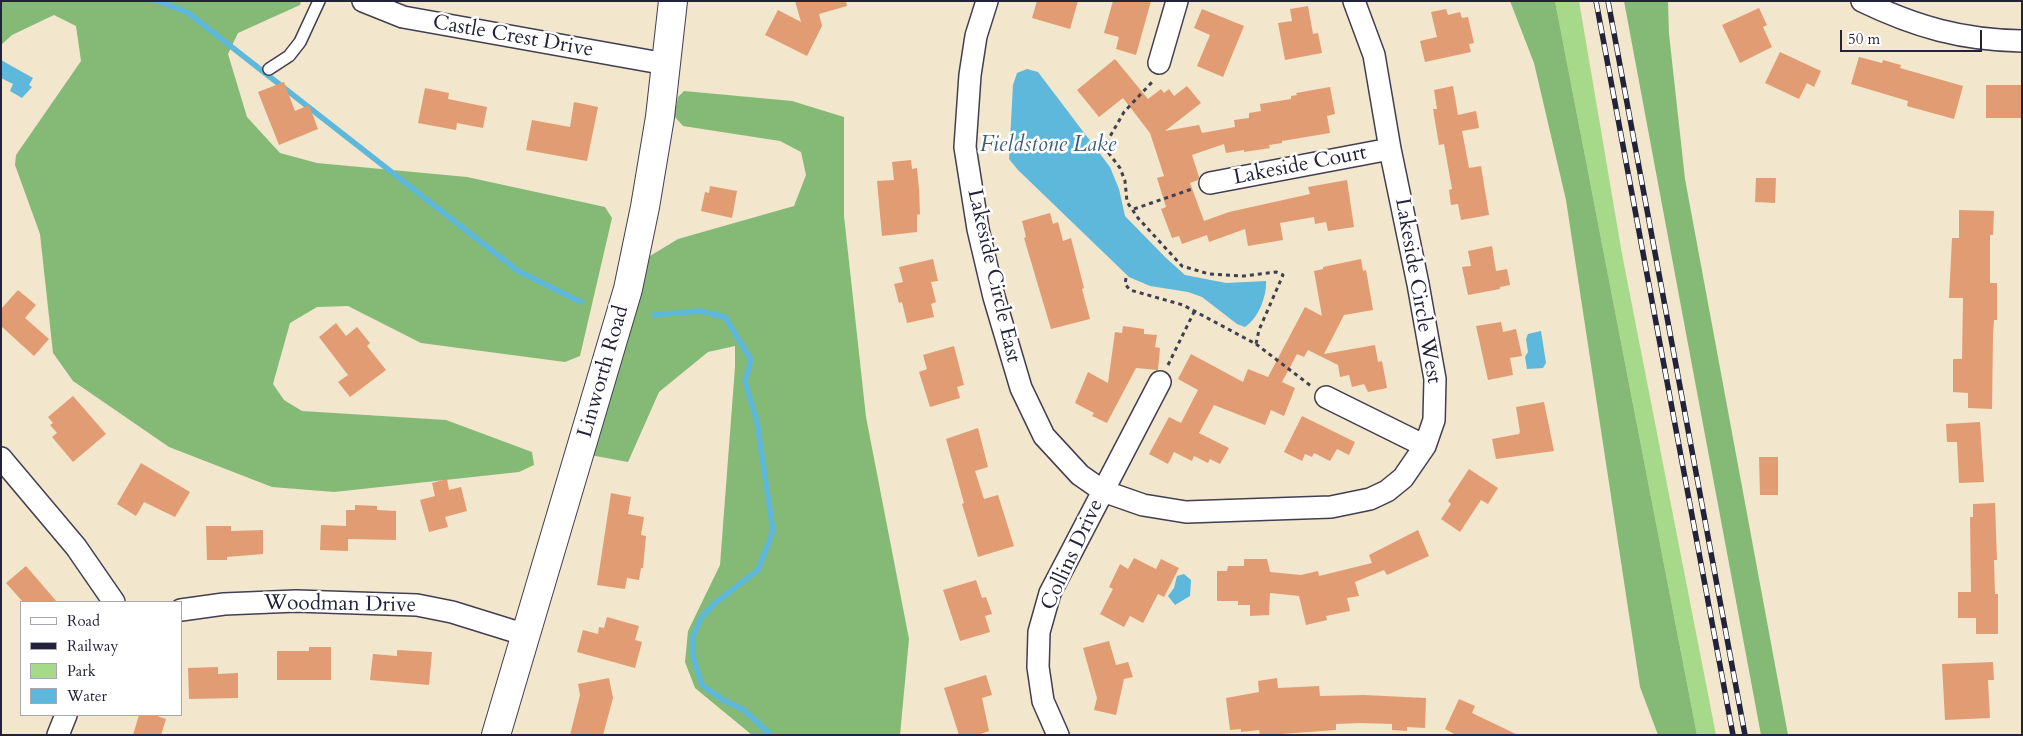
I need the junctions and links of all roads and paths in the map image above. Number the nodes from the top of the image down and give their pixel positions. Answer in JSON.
{"nodes":[{"id":1,"x":319,"y":1,"type":"edge"},
{"id":2,"x":363,"y":1,"type":"edge"},
{"id":3,"x":673,"y":1,"type":"edge"},
{"id":4,"x":987,"y":1,"type":"edge"},
{"id":5,"x":1177,"y":1,"type":"edge"},
{"id":6,"x":1354,"y":1,"type":"edge"},
{"id":7,"x":1862,"y":1,"type":"edge"},
{"id":8,"x":2022,"y":41,"type":"edge"},
{"id":9,"x":1159,"y":63,"type":"joint"},
{"id":10,"x":666,"y":64,"type":"junction"},
{"id":11,"x":269,"y":69,"type":"dead end"},
{"id":12,"x":1390,"y":149,"type":"junction"},
{"id":13,"x":1210,"y":183,"type":"joint"},
{"id":14,"x":1134,"y":209,"type":"junction"},
{"id":15,"x":1126,"y":278,"type":"dead end"},
{"id":16,"x":1194,"y":312,"type":"junction"},
{"id":17,"x":1256,"y":344,"type":"junction"},
{"id":18,"x":1160,"y":382,"type":"joint"},
{"id":19,"x":1326,"y":397,"type":"joint"},
{"id":20,"x":1425,"y":446,"type":"junction"},
{"id":21,"x":1,"y":458,"type":"edge"},
{"id":22,"x":1104,"y":491,"type":"junction"},
{"id":23,"x":113,"y":601,"type":"edge"},
{"id":24,"x":182,"y":610,"type":"edge"},
{"id":25,"x":526,"y":635,"type":"junction"},
{"id":26,"x":66,"y":716,"type":"edge"},
{"id":27,"x":58,"y":735,"type":"edge"},
{"id":28,"x":496,"y":735,"type":"edge"},
{"id":29,"x":1058,"y":735,"type":"edge"}],
"edges":[{"from":1,"to":11,"type":"lane"},
{"from":2,"to":10,"type":"street","name":"Castle Crest Drive"},
{"from":3,"to":10,"type":"main road","name":"Linworth Road"},
{"from":4,"to":22,"type":"street","name":"Lakeside Circle East"},
{"from":5,"to":9,"type":"street"},
{"from":6,"to":12,"type":"street","name":"Lakeside Circle West"},
{"from":7,"to":8,"type":"street"},
{"from":9,"to":14,"type":"path"},
{"from":10,"to":25,"type":"main road","name":"Linworth Road"},
{"from":12,"to":13,"type":"street","name":"Lakeside Court"},
{"from":12,"to":20,"type":"street","name":"Lakeside Circle West"},
{"from":13,"to":14,"type":"path"},
{"from":14,"to":17,"type":"path"},
{"from":15,"to":16,"type":"path"},
{"from":16,"to":17,"type":"path"},
{"from":16,"to":18,"type":"path"},
{"from":17,"to":19,"type":"path"},
{"from":18,"to":22,"type":"street","name":"Collins Drive"},
{"from":19,"to":20,"type":"street"},
{"from":20,"to":22,"type":"street","name":"Lakeside Circle West"},
{"from":21,"to":23,"type":"street"},
{"from":22,"to":29,"type":"street","name":"Collins Drive"},
{"from":24,"to":25,"type":"street","name":"Woodman Drive"},
{"from":25,"to":28,"type":"main road","name":"Linworth Road"},
{"from":26,"to":27,"type":"street"}]}
